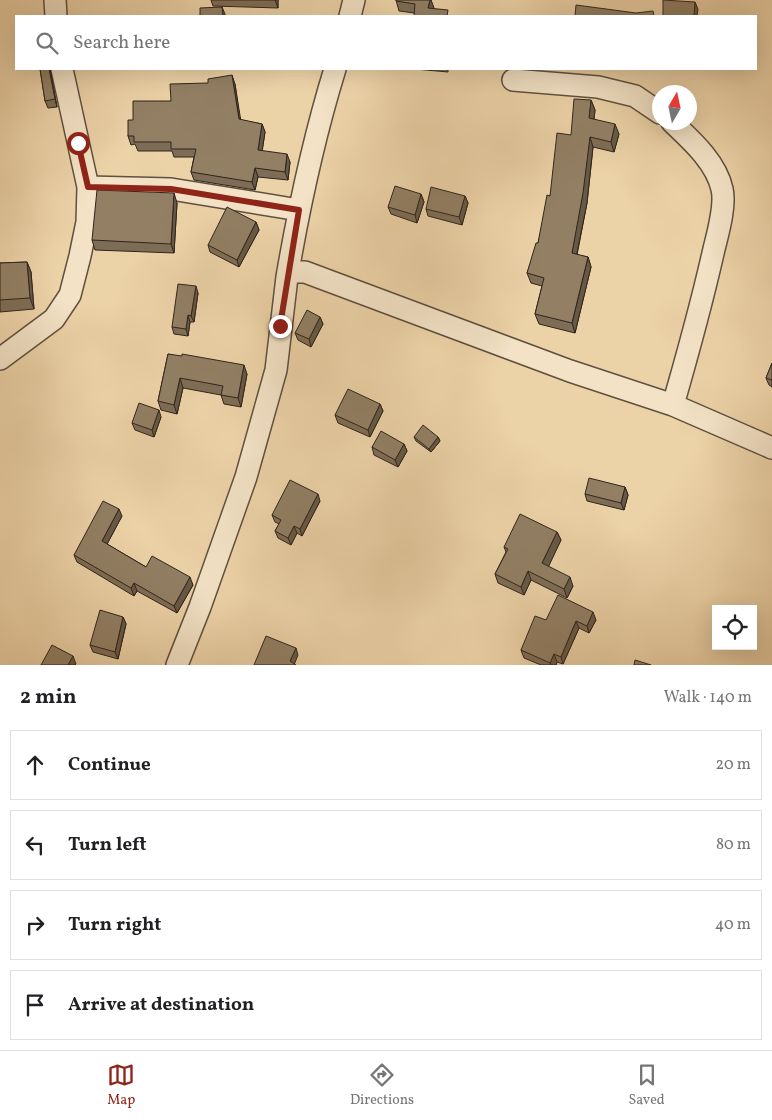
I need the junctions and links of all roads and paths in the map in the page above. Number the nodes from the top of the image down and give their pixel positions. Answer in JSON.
{"nodes":[{"id":1,"x":54,"y":0,"type":"edge"},
{"id":2,"x":354,"y":0,"type":"edge"},
{"id":3,"x":56,"y":15,"type":"edge"},
{"id":4,"x":350,"y":15,"type":"edge"},
{"id":5,"x":62,"y":70,"type":"edge"},
{"id":6,"x":335,"y":70,"type":"edge"},
{"id":7,"x":513,"y":80,"type":"dead end"},
{"id":8,"x":652,"y":108,"type":"edge"},
{"id":9,"x":680,"y":130,"type":"edge"},
{"id":10,"x":88,"y":187,"type":"junction"},
{"id":11,"x":299,"y":210,"type":"junction"},
{"id":12,"x":287,"y":277,"type":"junction"},
{"id":13,"x":0,"y":359,"type":"edge"},
{"id":14,"x":673,"y":405,"type":"junction"},
{"id":15,"x":772,"y":448,"type":"edge"},
{"id":16,"x":177,"y":665,"type":"edge"}],
"edges":[{"from":1,"to":3,"type":"street"},
{"from":2,"to":4,"type":"street"},
{"from":5,"to":10,"type":"street"},
{"from":6,"to":11,"type":"street"},
{"from":7,"to":8,"type":"street"},
{"from":9,"to":14,"type":"street"},
{"from":10,"to":11,"type":"street"},
{"from":10,"to":13,"type":"street"},
{"from":11,"to":12,"type":"street"},
{"from":12,"to":14,"type":"street"},
{"from":12,"to":16,"type":"street"},
{"from":14,"to":15,"type":"street"}]}
